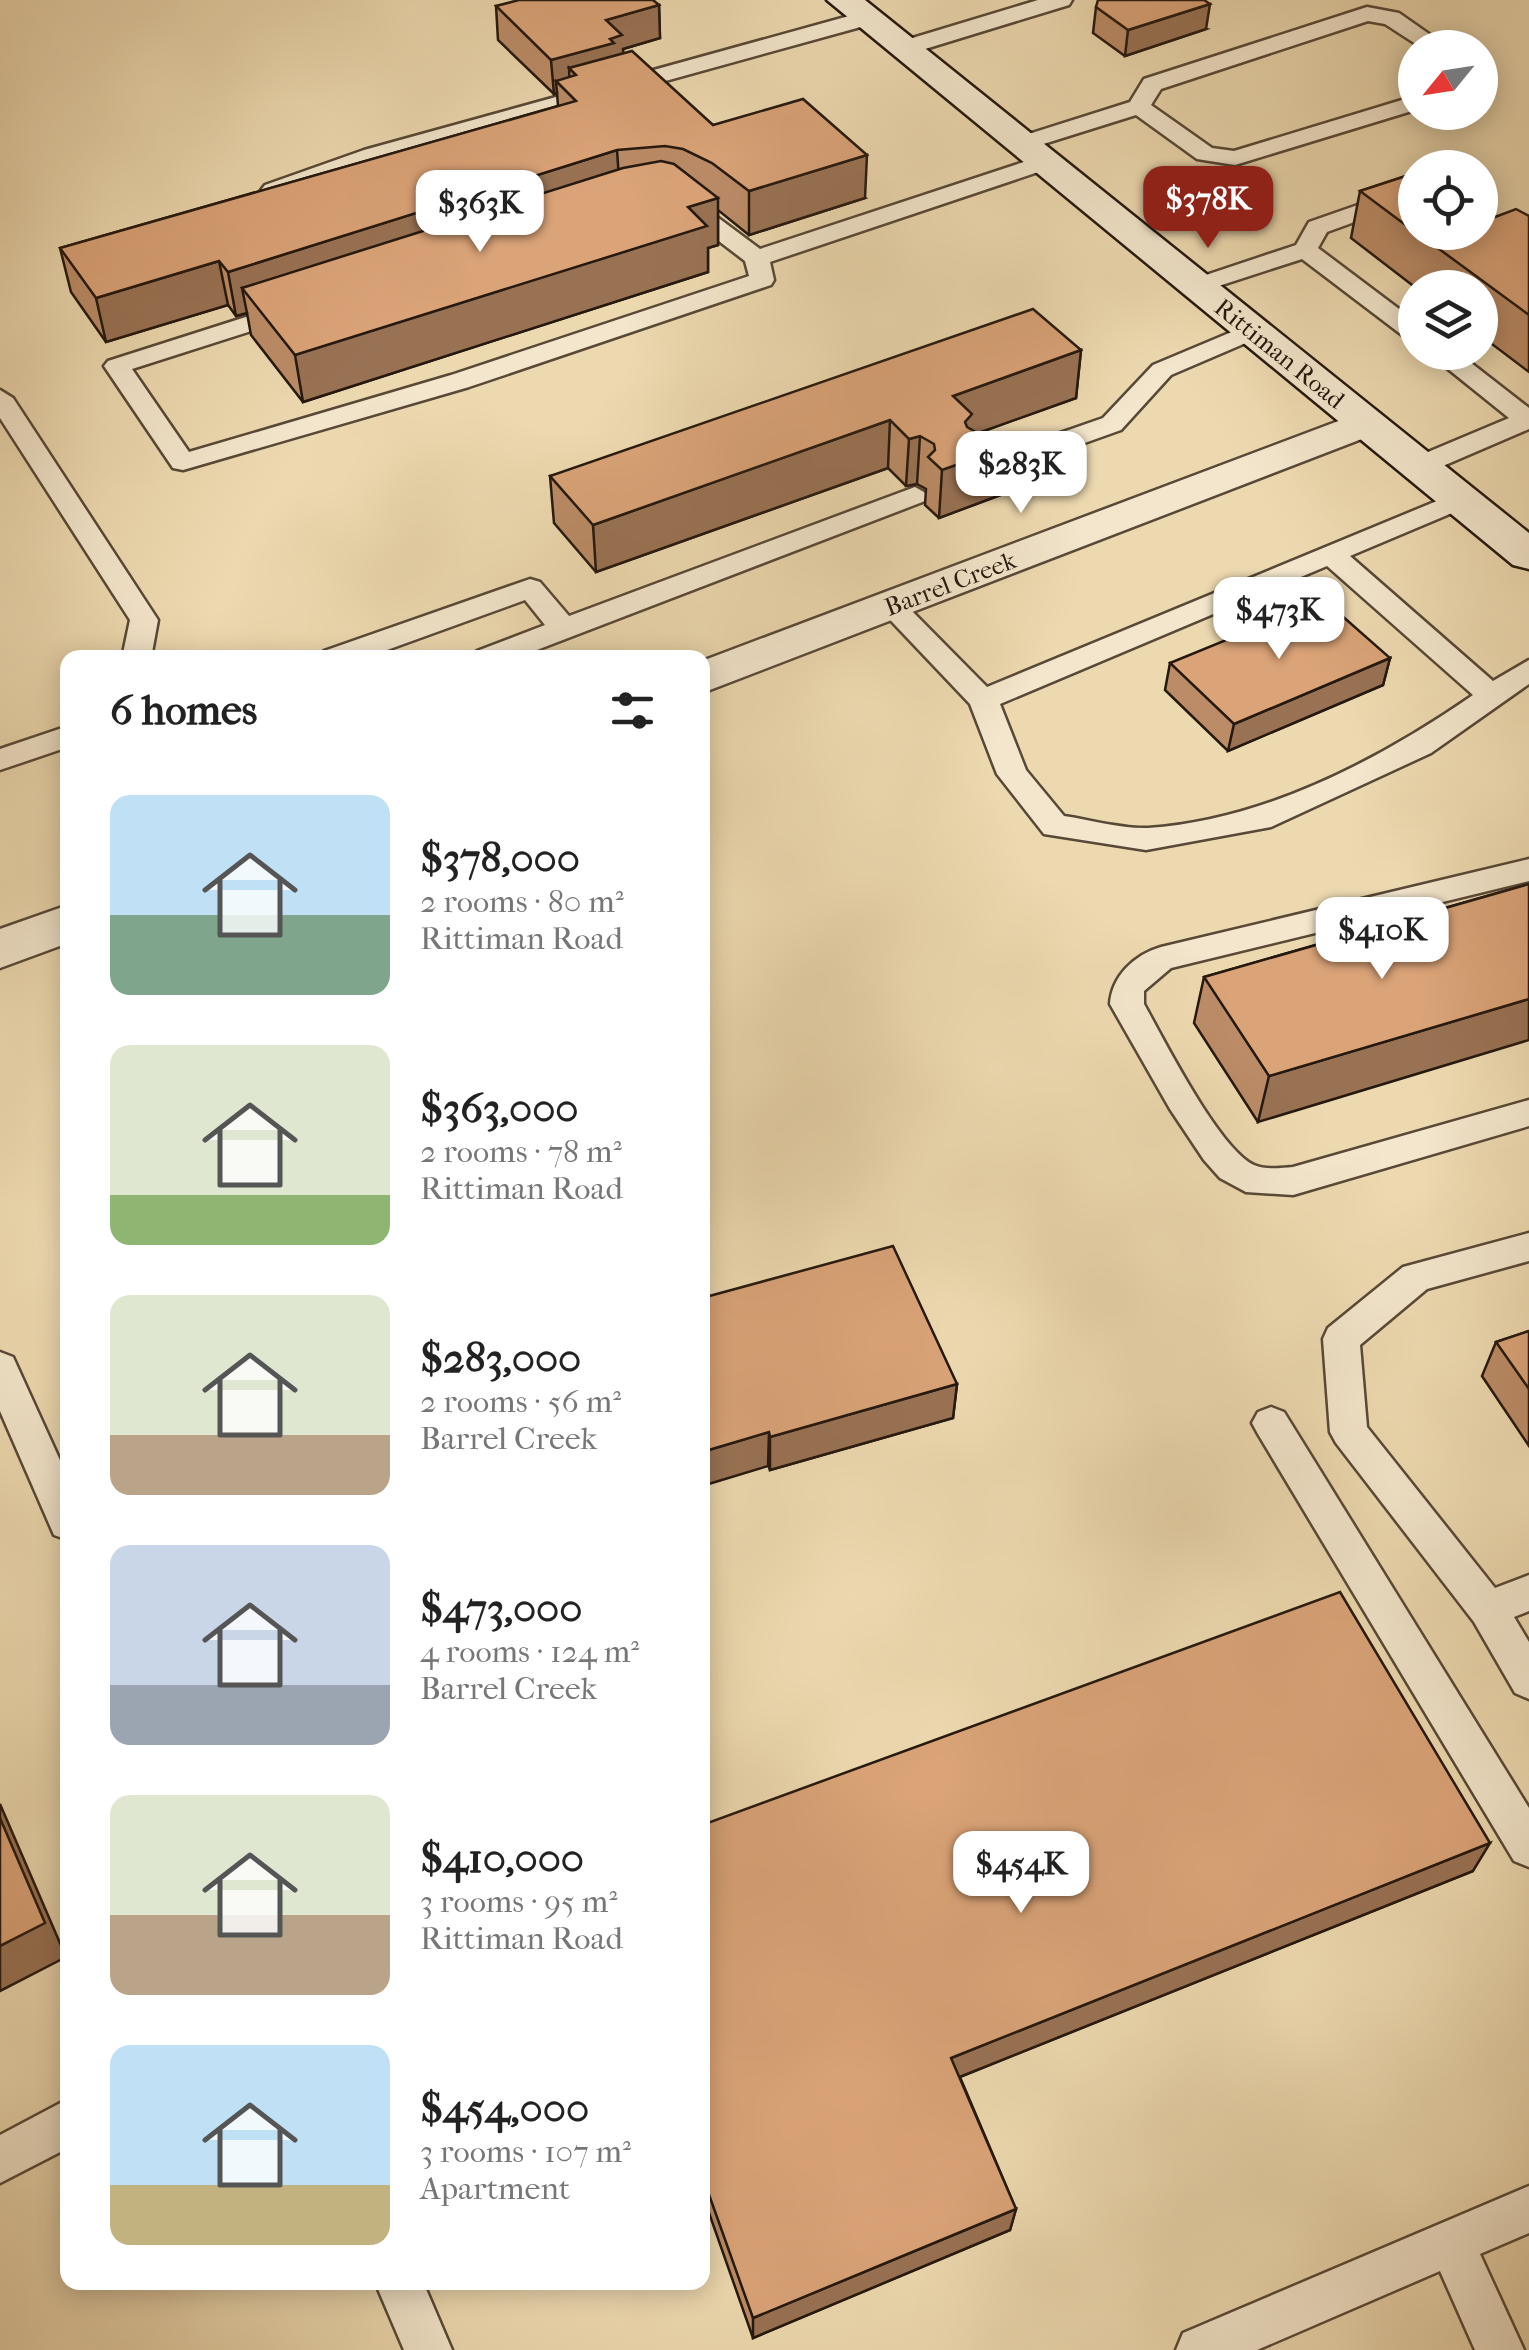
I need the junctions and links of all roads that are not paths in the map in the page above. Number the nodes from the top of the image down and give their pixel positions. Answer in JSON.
{"nodes":[{"id":1,"x":1061,"y":0,"type":"edge"},
{"id":2,"x":856,"y":9,"type":"edge"},
{"id":3,"x":1410,"y":30,"type":"edge"},
{"id":4,"x":904,"y":48,"type":"junction"},
{"id":5,"x":1139,"y":108,"type":"junction"},
{"id":6,"x":1398,"y":108,"type":"edge"},
{"id":7,"x":1033,"y":153,"type":"junction"},
{"id":8,"x":662,"y":197,"type":"edge"},
{"id":9,"x":252,"y":198,"type":"edge"},
{"id":10,"x":1398,"y":198,"type":"edge"},
{"id":11,"x":1305,"y":250,"type":"junction"},
{"id":12,"x":757,"y":258,"type":"junction"},
{"id":13,"x":1197,"y":286,"type":"junction"},
{"id":14,"x":322,"y":300,"type":"edge"},
{"id":15,"x":1398,"y":321,"type":"edge"},
{"id":16,"x":1253,"y":331,"type":"junction"},
{"id":17,"x":1464,"y":370,"type":"edge"},
{"id":18,"x":0,"y":398,"type":"edge"},
{"id":19,"x":1529,"y":420,"type":"edge"},
{"id":20,"x":1366,"y":423,"type":"junction"},
{"id":21,"x":1420,"y":466,"type":"junction"},
{"id":22,"x":979,"y":472,"type":"edge"},
{"id":23,"x":914,"y":495,"type":"dead end"},
{"id":24,"x":1460,"y":499,"type":"junction"},
{"id":25,"x":1522,"y":541,"type":"edge"},
{"id":26,"x":1330,"y":553,"type":"junction"},
{"id":27,"x":891,"y":606,"type":"junction"},
{"id":28,"x":563,"y":628,"type":"junction"},
{"id":29,"x":138,"y":650,"type":"edge"},
{"id":30,"x":356,"y":650,"type":"edge"},
{"id":31,"x":507,"y":650,"type":"edge"},
{"id":32,"x":1529,"y":670,"type":"edge"},
{"id":33,"x":710,"y":675,"type":"edge"},
{"id":34,"x":1491,"y":695,"type":"junction"},
{"id":35,"x":982,"y":700,"type":"junction"},
{"id":36,"x":60,"y":739,"type":"edge"},
{"id":37,"x":0,"y":760,"type":"edge"},
{"id":38,"x":1529,"y":870,"type":"edge"},
{"id":39,"x":60,"y":926,"type":"edge"},
{"id":40,"x":0,"y":949,"type":"edge"},
{"id":41,"x":1529,"y":1113,"type":"edge"},
{"id":42,"x":1529,"y":1248,"type":"edge"},
{"id":43,"x":0,"y":1368,"type":"edge"},
{"id":44,"x":1271,"y":1423,"type":"dead end"},
{"id":45,"x":60,"y":1505,"type":"edge"},
{"id":46,"x":1529,"y":1593,"type":"edge"},
{"id":47,"x":1488,"y":1610,"type":"junction"},
{"id":48,"x":1529,"y":1680,"type":"edge"},
{"id":49,"x":1529,"y":1847,"type":"edge"},
{"id":50,"x":60,"y":2126,"type":"edge"},
{"id":51,"x":0,"y":2160,"type":"edge"},
{"id":52,"x":1529,"y":2210,"type":"edge"},
{"id":53,"x":1451,"y":2242,"type":"junction"},
{"id":54,"x":402,"y":2290,"type":"edge"},
{"id":55,"x":428,"y":2350,"type":"edge"},
{"id":56,"x":1200,"y":2350,"type":"edge"},
{"id":57,"x":1500,"y":2350,"type":"edge"}],
"edges":[{"from":1,"to":4,"type":"lane"},
{"from":2,"to":4,"type":"main road","name":"Rittiman Road"},
{"from":2,"to":9,"type":"lane"},
{"from":3,"to":5,"type":"lane"},
{"from":4,"to":7,"type":"main road","name":"Rittiman Road"},
{"from":5,"to":6,"type":"lane"},
{"from":5,"to":7,"type":"lane"},
{"from":7,"to":12,"type":"lane"},
{"from":7,"to":13,"type":"main road","name":"Rittiman Road"},
{"from":8,"to":12,"type":"lane"},
{"from":10,"to":11,"type":"lane"},
{"from":11,"to":13,"type":"lane"},
{"from":11,"to":15,"type":"lane"},
{"from":12,"to":14,"type":"lane"},
{"from":13,"to":16,"type":"main road","name":"Rittiman Road"},
{"from":16,"to":20,"type":"main road","name":"Rittiman Road"},
{"from":16,"to":22,"type":"lane"},
{"from":17,"to":19,"type":"lane"},
{"from":18,"to":29,"type":"lane"},
{"from":19,"to":21,"type":"lane"},
{"from":20,"to":21,"type":"main road","name":"Rittiman Road"},
{"from":20,"to":27,"type":"main road","name":"Barrel Creek"},
{"from":21,"to":24,"type":"main road","name":"Rittiman Road"},
{"from":23,"to":28,"type":"lane"},
{"from":24,"to":25,"type":"main road","name":"Rittiman Road"},
{"from":24,"to":26,"type":"lane"},
{"from":26,"to":34,"type":"lane"},
{"from":26,"to":35,"type":"lane"},
{"from":27,"to":33,"type":"main road","name":"Barrel Creek"},
{"from":27,"to":35,"type":"lane"},
{"from":28,"to":30,"type":"lane"},
{"from":28,"to":31,"type":"lane"},
{"from":32,"to":34,"type":"lane"},
{"from":34,"to":35,"type":"lane"},
{"from":36,"to":37,"type":"lane"},
{"from":38,"to":41,"type":"lane"},
{"from":39,"to":40,"type":"main road"},
{"from":42,"to":47,"type":"lane"},
{"from":43,"to":45,"type":"lane"},
{"from":44,"to":49,"type":"lane"},
{"from":46,"to":47,"type":"lane"},
{"from":47,"to":48,"type":"lane"},
{"from":50,"to":51,"type":"lane"},
{"from":52,"to":53,"type":"lane"},
{"from":53,"to":56,"type":"lane"},
{"from":53,"to":57,"type":"lane"},
{"from":54,"to":55,"type":"lane"}]}
